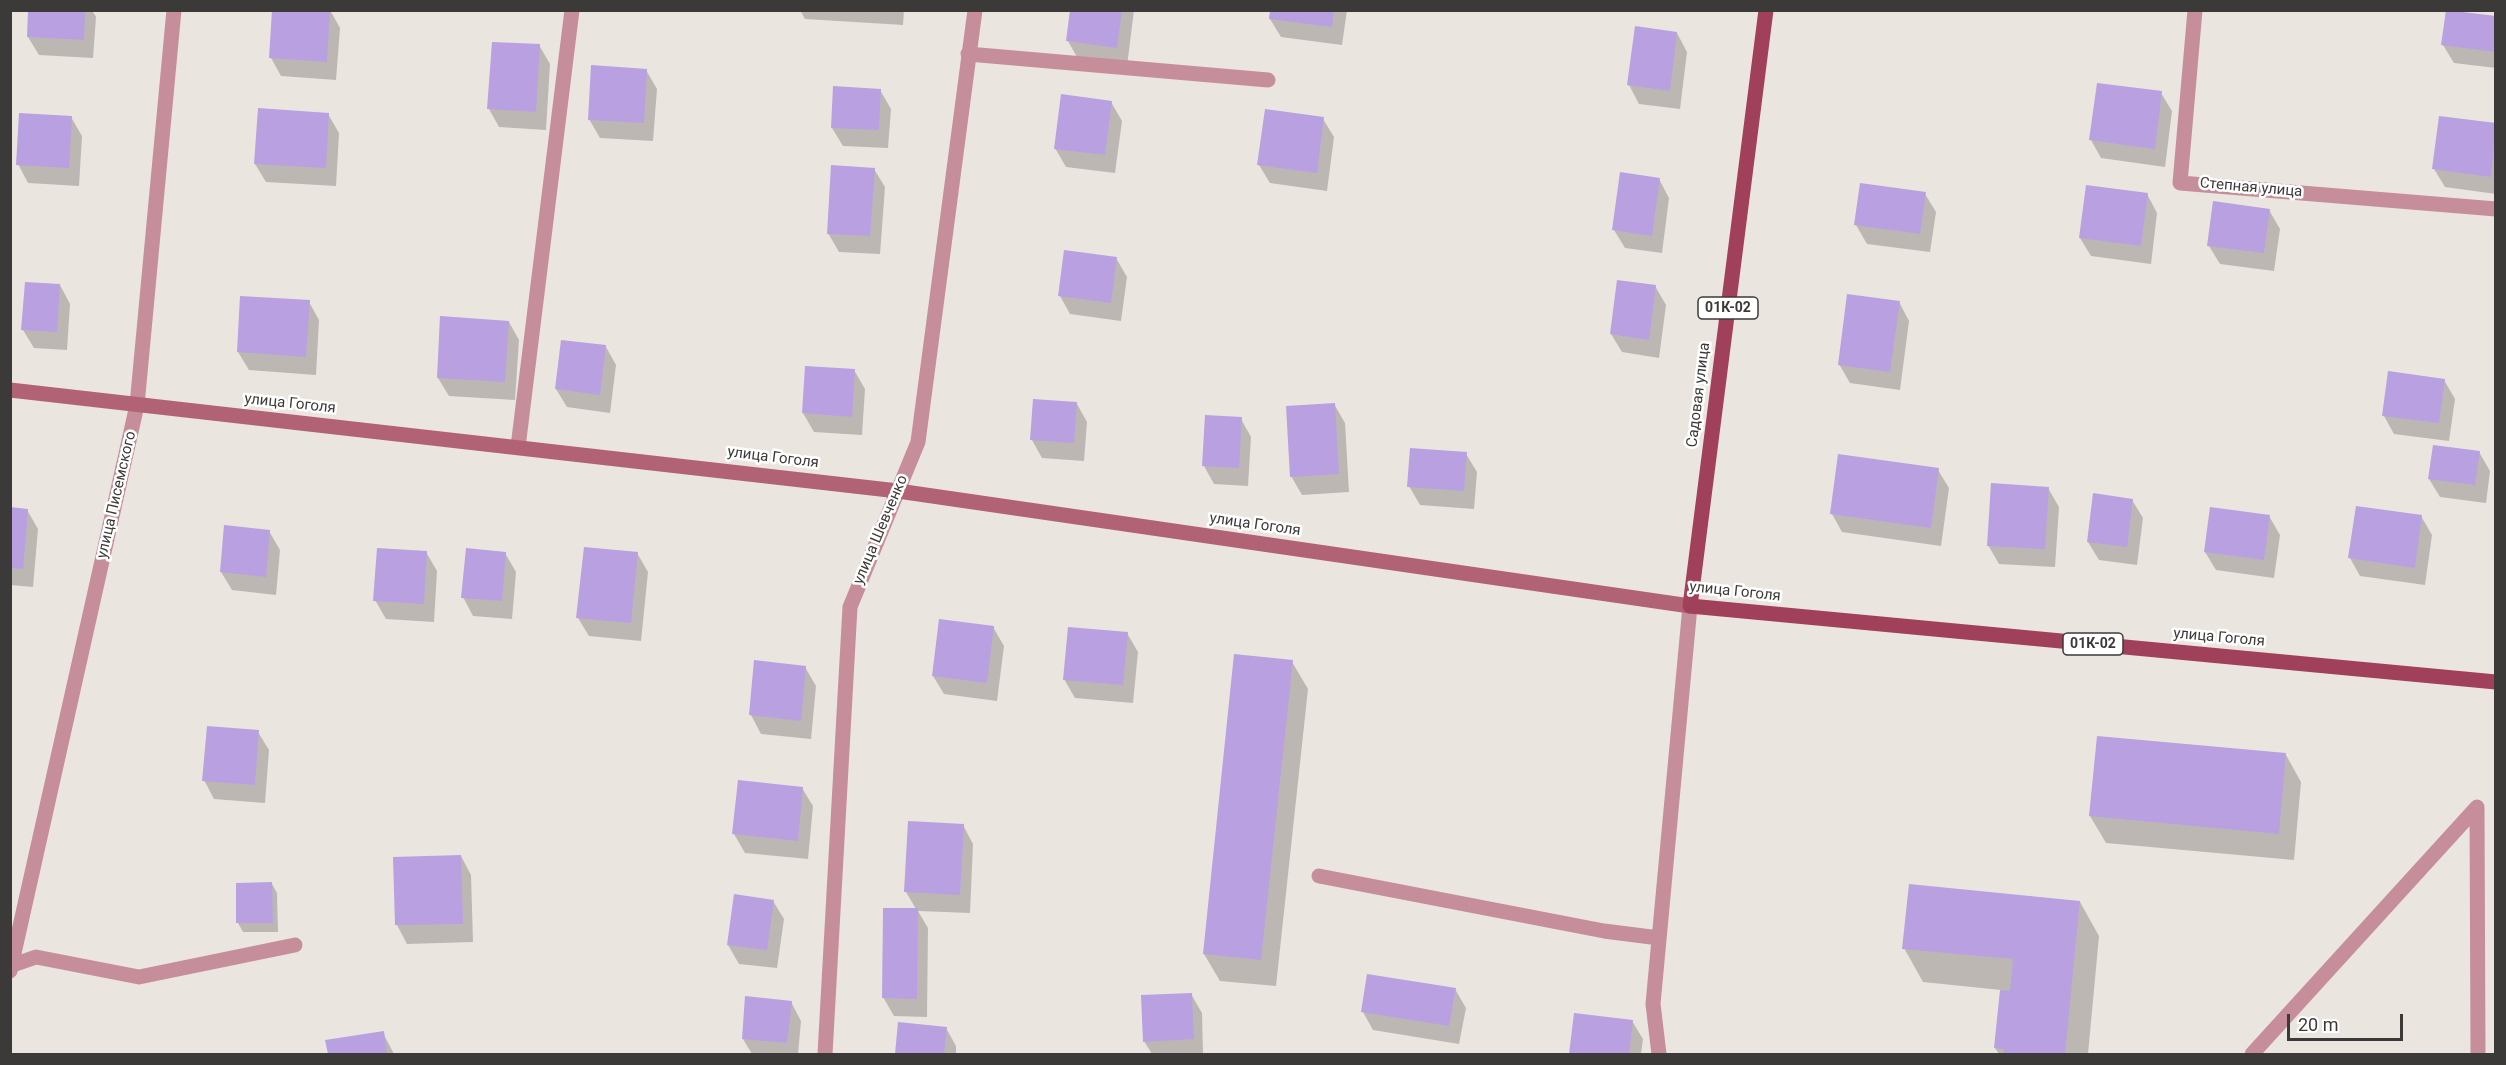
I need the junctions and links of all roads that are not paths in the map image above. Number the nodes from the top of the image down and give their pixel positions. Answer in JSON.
{"nodes":[{"id":1,"x":174,"y":10,"type":"edge"},
{"id":2,"x":572,"y":10,"type":"edge"},
{"id":3,"x":975,"y":10,"type":"edge"},
{"id":4,"x":1766,"y":10,"type":"edge"},
{"id":5,"x":2195,"y":10,"type":"edge"},
{"id":6,"x":968,"y":54,"type":"junction"},
{"id":7,"x":1268,"y":80,"type":"dead end"},
{"id":8,"x":2496,"y":209,"type":"edge"},
{"id":9,"x":10,"y":390,"type":"edge"},
{"id":10,"x":137,"y":405,"type":"junction"},
{"id":11,"x":518,"y":447,"type":"junction"},
{"id":12,"x":898,"y":491,"type":"junction"},
{"id":13,"x":1690,"y":606,"type":"junction"},
{"id":14,"x":2496,"y":682,"type":"edge"},
{"id":15,"x":1319,"y":876,"type":"dead end"},
{"id":16,"x":1659,"y":938,"type":"junction"},
{"id":17,"x":295,"y":945,"type":"dead end"},
{"id":18,"x":11,"y":967,"type":"edge"},
{"id":19,"x":825,"y":1054,"type":"edge"},
{"id":20,"x":1659,"y":1054,"type":"edge"},
{"id":21,"x":2252,"y":1054,"type":"edge"},
{"id":22,"x":2478,"y":1054,"type":"edge"}],
"edges":[{"from":1,"to":10,"type":"street","name":"улица Писемского"},
{"from":2,"to":11,"type":"street"},
{"from":3,"to":6,"type":"street","name":"улица Шевченко"},
{"from":4,"to":13,"type":"main road","name":"Садовая улица","number":"01К-02"},
{"from":5,"to":8,"type":"street","name":"Степная улица"},
{"from":6,"to":7,"type":"street"},
{"from":6,"to":12,"type":"street","name":"улица Шевченко"},
{"from":9,"to":10,"type":"main road","name":"улица Гоголя"},
{"from":10,"to":11,"type":"main road","name":"улица Гоголя"},
{"from":10,"to":18,"type":"street","name":"улица Писемского"},
{"from":11,"to":12,"type":"main road","name":"улица Гоголя"},
{"from":12,"to":13,"type":"main road","name":"улица Гоголя"},
{"from":12,"to":19,"type":"street","name":"улица Шевченко"},
{"from":13,"to":14,"type":"main road","name":"улица Гоголя","number":"01К-02"},
{"from":13,"to":16,"type":"street"},
{"from":15,"to":16,"type":"street"},
{"from":16,"to":20,"type":"street"},
{"from":17,"to":18,"type":"street"},
{"from":21,"to":22,"type":"street"}]}
